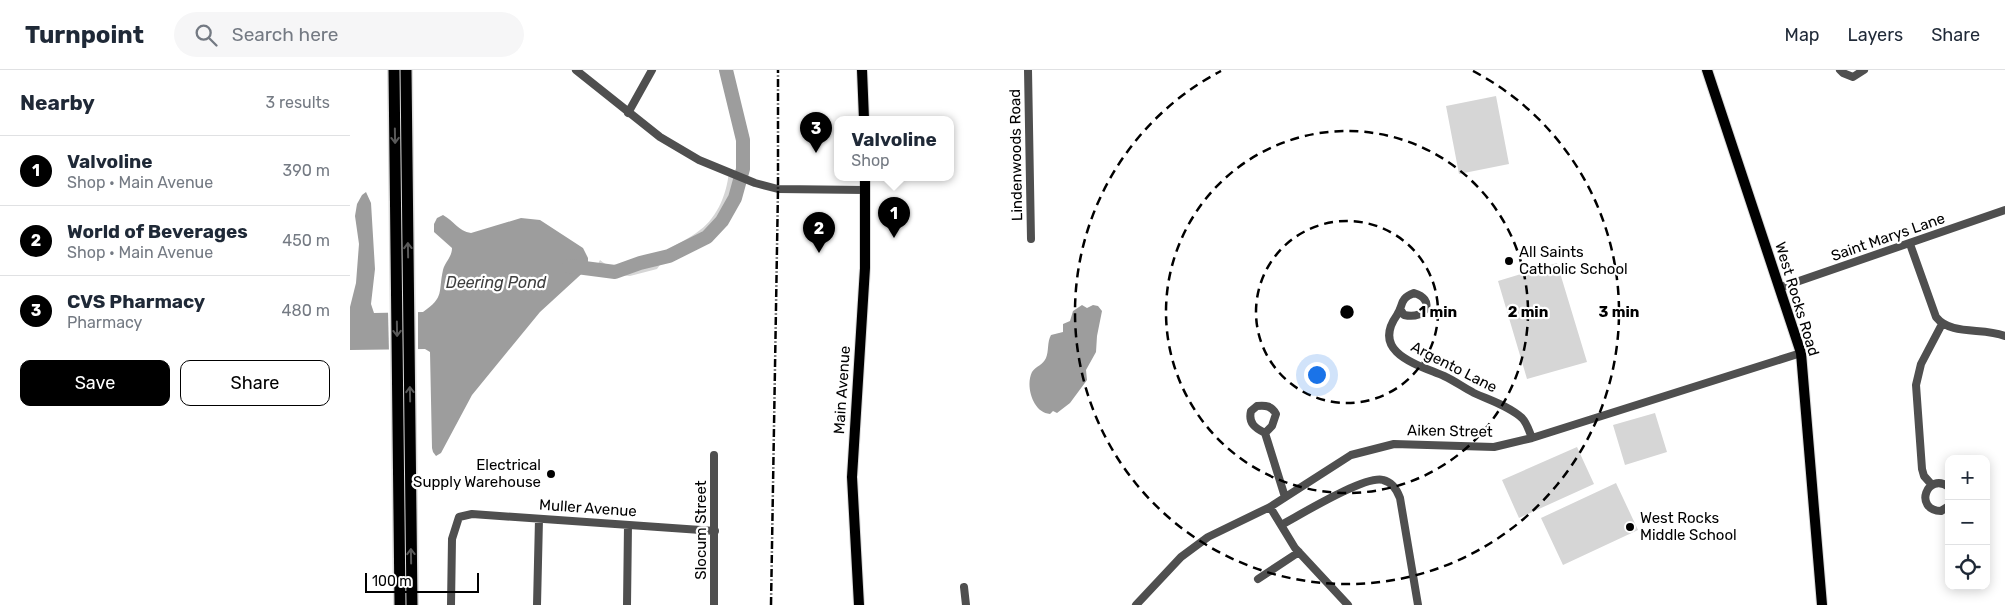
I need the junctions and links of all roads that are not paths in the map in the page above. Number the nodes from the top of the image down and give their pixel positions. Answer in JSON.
{"nodes":[{"id":1,"x":392,"y":70,"type":"edge"},
{"id":2,"x":406,"y":70,"type":"edge"},
{"id":3,"x":576,"y":70,"type":"edge"},
{"id":4,"x":652,"y":70,"type":"edge"},
{"id":5,"x":862,"y":70,"type":"edge"},
{"id":6,"x":1028,"y":70,"type":"edge"},
{"id":7,"x":1708,"y":70,"type":"edge"},
{"id":8,"x":1840,"y":70,"type":"edge"},
{"id":9,"x":1864,"y":70,"type":"edge"},
{"id":10,"x":628,"y":113,"type":"junction"},
{"id":11,"x":864,"y":116,"type":"edge"},
{"id":12,"x":865,"y":181,"type":"edge"},
{"id":13,"x":866,"y":190,"type":"junction"},
{"id":14,"x":2005,"y":210,"type":"edge"},
{"id":15,"x":1032,"y":239,"type":"dead end"},
{"id":16,"x":1910,"y":244,"type":"junction"},
{"id":17,"x":1779,"y":288,"type":"junction"},
{"id":18,"x":403,"y":299,"type":"junction"},
{"id":19,"x":1400,"y":310,"type":"dead end"},
{"id":20,"x":1942,"y":324,"type":"junction"},
{"id":21,"x":2005,"y":336,"type":"edge"},
{"id":22,"x":1801,"y":353,"type":"junction"},
{"id":23,"x":1265,"y":433,"type":"dead end"},
{"id":24,"x":1532,"y":438,"type":"junction"},
{"id":25,"x":714,"y":455,"type":"dead end"},
{"id":26,"x":398,"y":471,"type":"junction"},
{"id":27,"x":1932,"y":485,"type":"junction"},
{"id":28,"x":1945,"y":485,"type":"edge"},
{"id":29,"x":1285,"y":497,"type":"junction"},
{"id":30,"x":1270,"y":507,"type":"junction"},
{"id":31,"x":1945,"y":508,"type":"edge"},
{"id":32,"x":539,"y":519,"type":"junction"},
{"id":33,"x":628,"y":525,"type":"junction"},
{"id":34,"x":1282,"y":525,"type":"junction"},
{"id":35,"x":715,"y":530,"type":"junction"},
{"id":36,"x":1299,"y":552,"type":"junction"},
{"id":37,"x":1258,"y":579,"type":"dead end"},
{"id":38,"x":964,"y":587,"type":"dead end"},
{"id":39,"x":393,"y":605,"type":"edge"},
{"id":40,"x":400,"y":605,"type":"edge"},
{"id":41,"x":412,"y":605,"type":"edge"},
{"id":42,"x":451,"y":605,"type":"edge"},
{"id":43,"x":537,"y":605,"type":"edge"},
{"id":44,"x":627,"y":605,"type":"edge"},
{"id":45,"x":714,"y":605,"type":"edge"},
{"id":46,"x":859,"y":605,"type":"edge"},
{"id":47,"x":966,"y":605,"type":"edge"},
{"id":48,"x":1136,"y":605,"type":"edge"},
{"id":49,"x":1348,"y":605,"type":"edge"},
{"id":50,"x":1418,"y":605,"type":"edge"},
{"id":51,"x":1822,"y":605,"type":"edge"}],
"edges":[{"from":1,"to":18,"type":"highway","one_way":true},
{"from":18,"to":2,"type":"highway","one_way":true},
{"from":3,"to":10,"type":"street"},
{"from":4,"to":10,"type":"street"},
{"from":5,"to":11,"type":"main road"},
{"from":6,"to":15,"type":"street","name":"Lindenwoods Road"},
{"from":7,"to":17,"type":"main road","name":"West Rocks Road"},
{"from":8,"to":9,"type":"street"},
{"from":10,"to":13,"type":"street"},
{"from":12,"to":13,"type":"main road","name":"Main Avenue"},
{"from":13,"to":46,"type":"main road","name":"Main Avenue"},
{"from":14,"to":16,"type":"street","name":"Saint Marys Lane"},
{"from":16,"to":17,"type":"street","name":"Saint Marys Lane"},
{"from":16,"to":20,"type":"street"},
{"from":17,"to":22,"type":"main road","name":"West Rocks Road"},
{"from":18,"to":26,"type":"highway","one_way":true},
{"from":41,"to":18,"type":"highway","one_way":true},
{"from":19,"to":24,"type":"street","name":"Argento Lane"},
{"from":20,"to":21,"type":"street"},
{"from":20,"to":27,"type":"street"},
{"from":22,"to":24,"type":"street","name":"Aiken Street"},
{"from":22,"to":51,"type":"main road","name":"West Rocks Road"},
{"from":23,"to":29,"type":"street"},
{"from":24,"to":29,"type":"street","name":"Aiken Street"},
{"from":25,"to":35,"type":"street","name":"Slocum Street"},
{"from":26,"to":39,"type":"highway"},
{"from":26,"to":40,"type":"highway"},
{"from":27,"to":28,"type":"street"},
{"from":27,"to":31,"type":"street"},
{"from":29,"to":30,"type":"street","name":"Aiken Street"},
{"from":30,"to":34,"type":"street"},
{"from":30,"to":48,"type":"street","name":"Aiken Street"},
{"from":32,"to":33,"type":"street","name":"Muller Avenue"},
{"from":32,"to":42,"type":"street","name":"Muller Avenue"},
{"from":32,"to":43,"type":"street"},
{"from":33,"to":35,"type":"street","name":"Muller Avenue"},
{"from":33,"to":44,"type":"street"},
{"from":34,"to":36,"type":"street"},
{"from":34,"to":50,"type":"street"},
{"from":35,"to":45,"type":"street","name":"Slocum Street"},
{"from":36,"to":37,"type":"street"},
{"from":36,"to":49,"type":"street"},
{"from":38,"to":47,"type":"street"}]}
